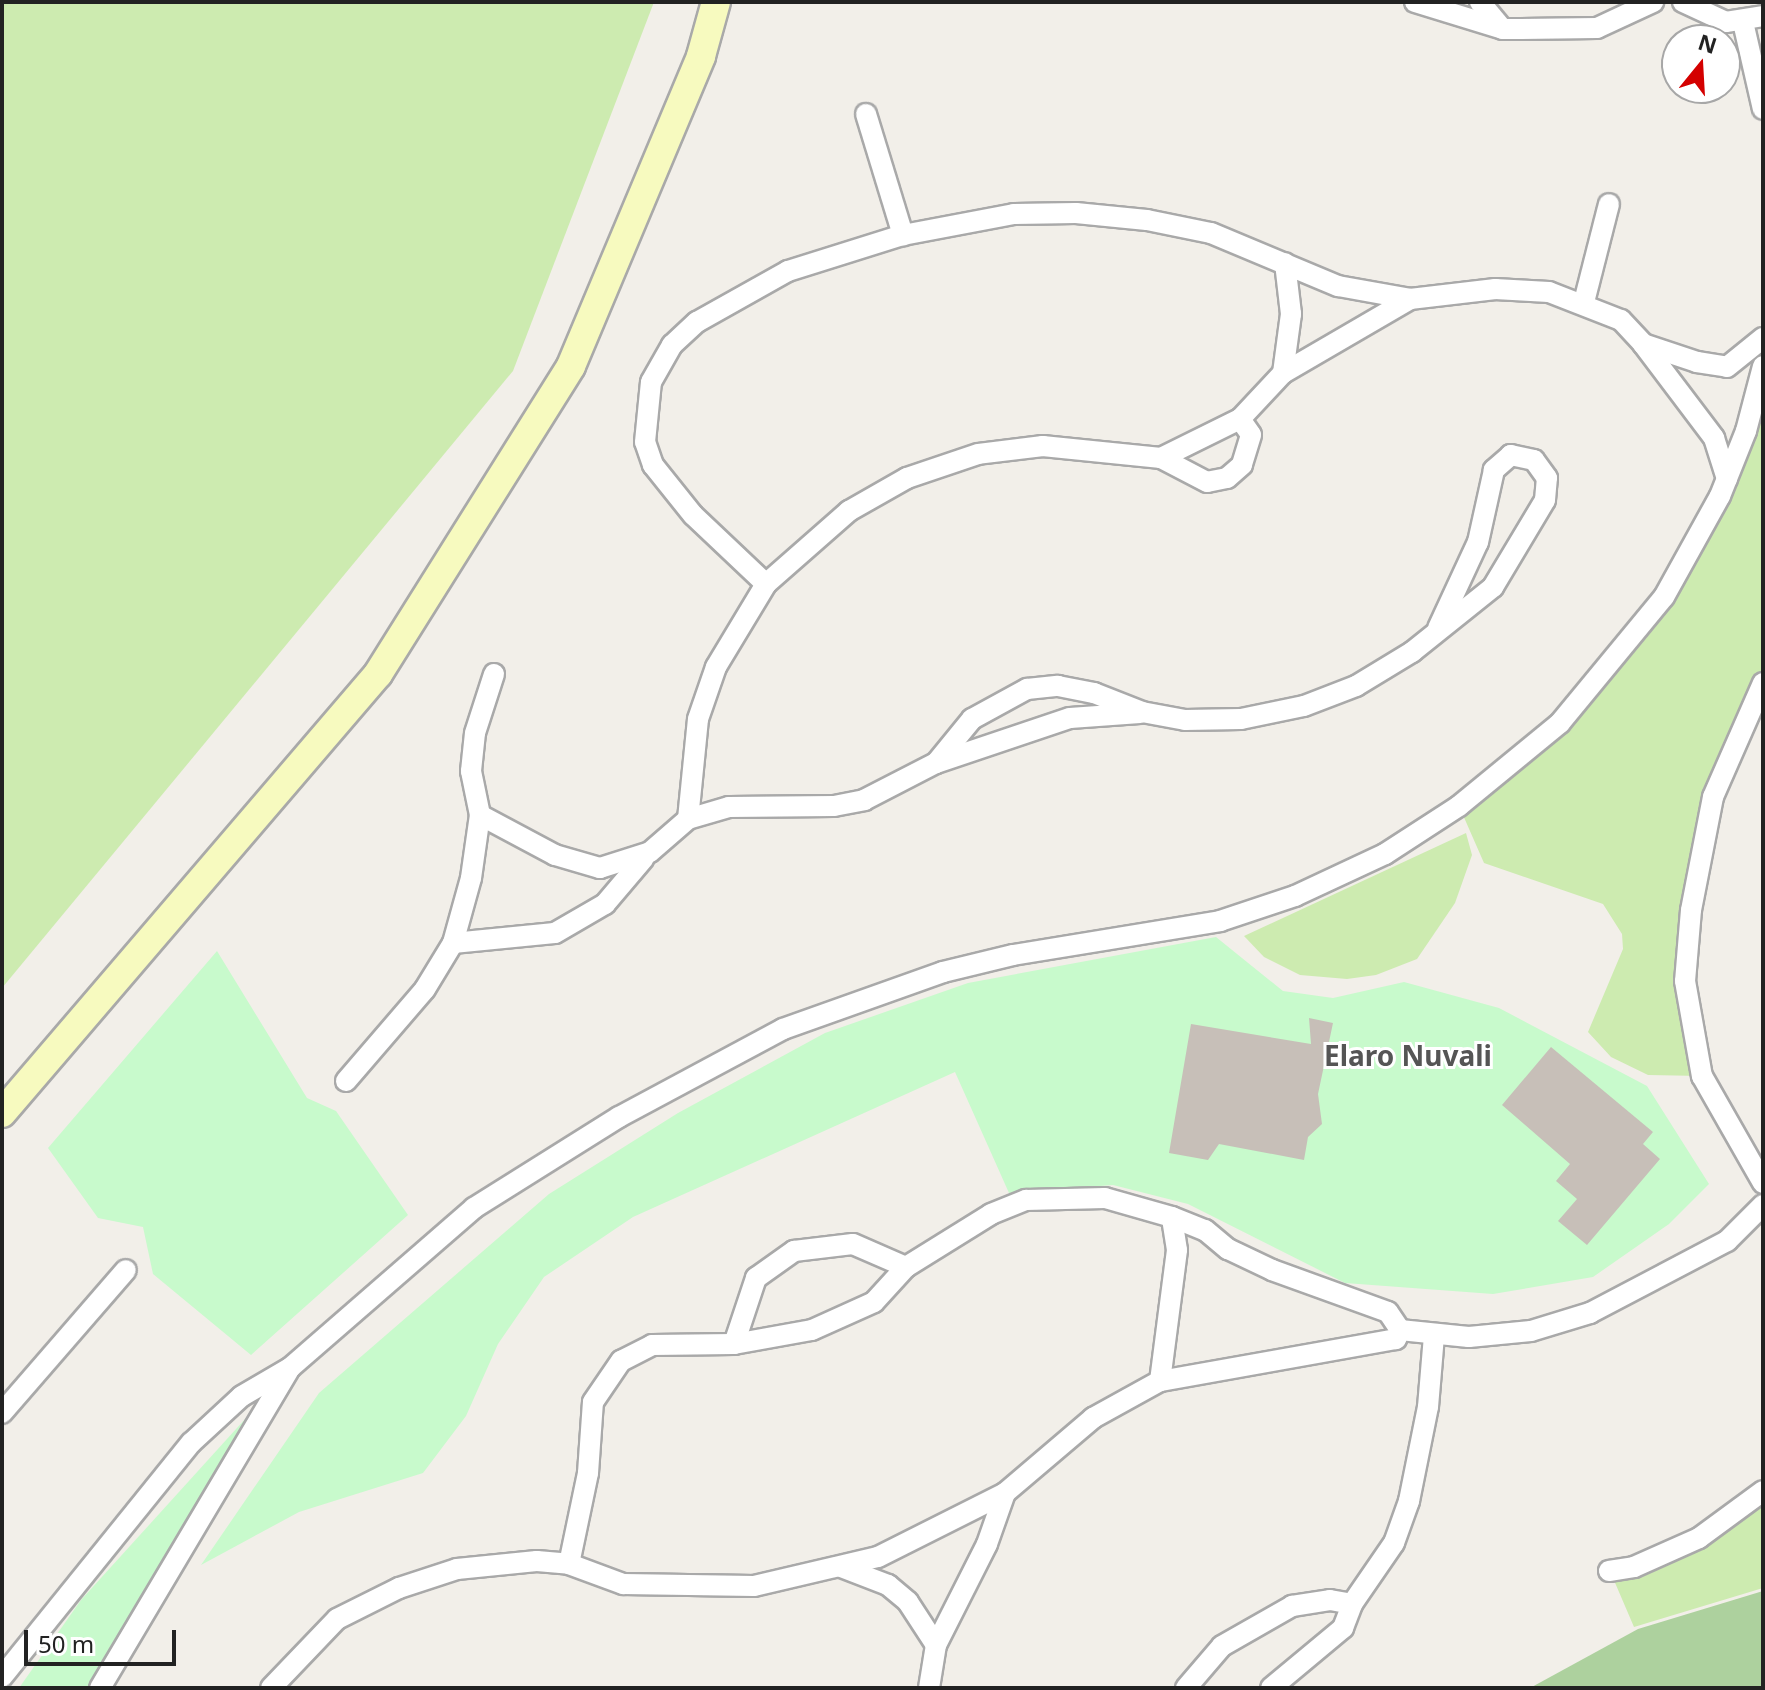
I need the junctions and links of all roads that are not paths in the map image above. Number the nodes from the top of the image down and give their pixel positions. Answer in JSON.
{"nodes":[{"id":1,"x":716,"y":2,"type":"edge"},
{"id":2,"x":1415,"y":2,"type":"edge"},
{"id":3,"x":1480,"y":2,"type":"edge"},
{"id":4,"x":1653,"y":2,"type":"edge"},
{"id":5,"x":1683,"y":2,"type":"edge"},
{"id":6,"x":1753,"y":19,"type":"edge"},
{"id":7,"x":1503,"y":29,"type":"junction"},
{"id":8,"x":1763,"y":109,"type":"edge"},
{"id":9,"x":866,"y":114,"type":"dead end"},
{"id":10,"x":1609,"y":204,"type":"dead end"},
{"id":11,"x":903,"y":235,"type":"junction"},
{"id":12,"x":1285,"y":263,"type":"junction"},
{"id":13,"x":1410,"y":299,"type":"junction"},
{"id":14,"x":1584,"y":302,"type":"junction"},
{"id":15,"x":1763,"y":338,"type":"edge"},
{"id":16,"x":1643,"y":344,"type":"junction"},
{"id":17,"x":1763,"y":366,"type":"edge"},
{"id":18,"x":1283,"y":373,"type":"junction"},
{"id":19,"x":1240,"y":419,"type":"junction"},
{"id":20,"x":1161,"y":458,"type":"junction"},
{"id":21,"x":1727,"y":479,"type":"junction"},
{"id":22,"x":766,"y":584,"type":"junction"},
{"id":23,"x":1438,"y":628,"type":"junction"},
{"id":24,"x":494,"y":674,"type":"dead end"},
{"id":25,"x":1763,"y":683,"type":"edge"},
{"id":26,"x":1142,"y":712,"type":"junction"},
{"id":27,"x":936,"y":763,"type":"junction"},
{"id":28,"x":480,"y":815,"type":"junction"},
{"id":29,"x":688,"y":819,"type":"junction"},
{"id":30,"x":650,"y":852,"type":"junction"},
{"id":31,"x":453,"y":943,"type":"junction"},
{"id":32,"x":346,"y":1081,"type":"dead end"},
{"id":33,"x":2,"y":1113,"type":"edge"},
{"id":34,"x":1763,"y":1183,"type":"edge"},
{"id":35,"x":1763,"y":1205,"type":"edge"},
{"id":36,"x":1172,"y":1217,"type":"junction"},
{"id":37,"x":906,"y":1267,"type":"junction"},
{"id":38,"x":126,"y":1270,"type":"dead end"},
{"id":39,"x":1400,"y":1330,"type":"junction"},
{"id":40,"x":1434,"y":1335,"type":"junction"},
{"id":41,"x":734,"y":1344,"type":"junction"},
{"id":42,"x":290,"y":1368,"type":"junction"},
{"id":43,"x":1160,"y":1381,"type":"junction"},
{"id":44,"x":2,"y":1413,"type":"edge"},
{"id":45,"x":1763,"y":1491,"type":"edge"},
{"id":46,"x":1005,"y":1493,"type":"junction"},
{"id":47,"x":569,"y":1564,"type":"junction"},
{"id":48,"x":841,"y":1567,"type":"junction"},
{"id":49,"x":1609,"y":1571,"type":"dead end"},
{"id":50,"x":1352,"y":1604,"type":"junction"},
{"id":51,"x":936,"y":1645,"type":"junction"},
{"id":52,"x":2,"y":1677,"type":"edge"},
{"id":53,"x":100,"y":1688,"type":"edge"},
{"id":54,"x":271,"y":1688,"type":"edge"},
{"id":55,"x":929,"y":1688,"type":"edge"},
{"id":56,"x":1186,"y":1688,"type":"edge"},
{"id":57,"x":1271,"y":1688,"type":"edge"}],
"edges":[{"from":1,"to":33,"type":"street"},
{"from":2,"to":7,"type":"street"},
{"from":3,"to":7,"type":"street"},
{"from":4,"to":7,"type":"street"},
{"from":5,"to":6,"type":"street"},
{"from":6,"to":8,"type":"street"},
{"from":9,"to":11,"type":"street"},
{"from":10,"to":14,"type":"street"},
{"from":11,"to":12,"type":"street"},
{"from":11,"to":22,"type":"street"},
{"from":12,"to":13,"type":"street"},
{"from":12,"to":18,"type":"street"},
{"from":13,"to":14,"type":"street"},
{"from":13,"to":18,"type":"street"},
{"from":14,"to":16,"type":"street"},
{"from":15,"to":16,"type":"street"},
{"from":16,"to":21,"type":"street"},
{"from":17,"to":21,"type":"street"},
{"from":18,"to":19,"type":"street"},
{"from":19,"to":20,"type":"street"},
{"from":19,"to":20,"type":"street"},
{"from":20,"to":22,"type":"street"},
{"from":21,"to":42,"type":"street"},
{"from":22,"to":29,"type":"street"},
{"from":23,"to":23,"type":"street"},
{"from":23,"to":26,"type":"street"},
{"from":24,"to":28,"type":"street"},
{"from":25,"to":34,"type":"street"},
{"from":26,"to":27,"type":"street"},
{"from":26,"to":27,"type":"street"},
{"from":27,"to":29,"type":"street"},
{"from":28,"to":30,"type":"street"},
{"from":28,"to":31,"type":"street"},
{"from":29,"to":30,"type":"street"},
{"from":30,"to":31,"type":"street"},
{"from":31,"to":32,"type":"street"},
{"from":35,"to":40,"type":"street"},
{"from":36,"to":37,"type":"street"},
{"from":36,"to":39,"type":"street"},
{"from":36,"to":43,"type":"street"},
{"from":37,"to":41,"type":"street"},
{"from":37,"to":41,"type":"street"},
{"from":38,"to":44,"type":"street"},
{"from":39,"to":40,"type":"street"},
{"from":39,"to":43,"type":"street"},
{"from":40,"to":50,"type":"street"},
{"from":41,"to":47,"type":"street"},
{"from":42,"to":52,"type":"street"},
{"from":42,"to":53,"type":"street"},
{"from":43,"to":46,"type":"street"},
{"from":45,"to":49,"type":"street"},
{"from":46,"to":48,"type":"street"},
{"from":46,"to":51,"type":"street"},
{"from":47,"to":48,"type":"street"},
{"from":47,"to":54,"type":"street"},
{"from":48,"to":51,"type":"street"},
{"from":50,"to":56,"type":"street"},
{"from":50,"to":57,"type":"street"},
{"from":51,"to":55,"type":"street"}]}
